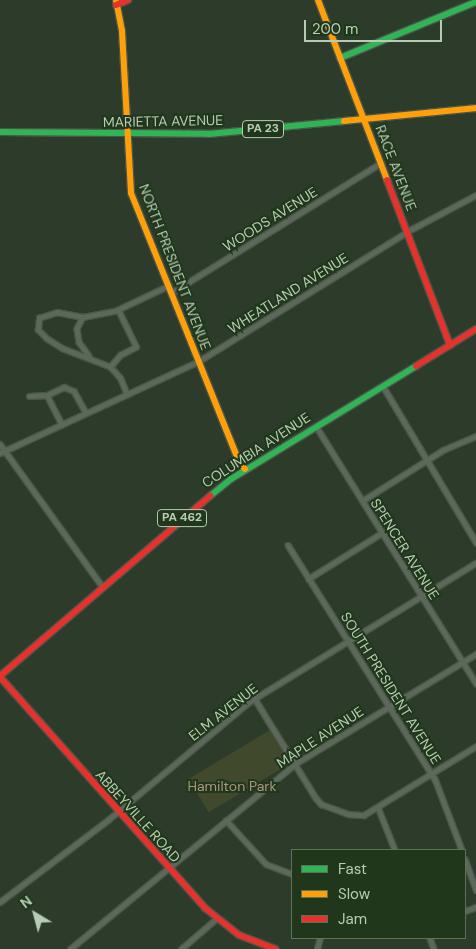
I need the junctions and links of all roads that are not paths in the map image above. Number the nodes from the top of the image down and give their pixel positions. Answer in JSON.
{"nodes":[{"id":1,"x":128,"y":0,"type":"edge"},
{"id":2,"x":318,"y":0,"type":"edge"},
{"id":3,"x":114,"y":2,"type":"edge"},
{"id":4,"x":476,"y":2,"type":"edge"},
{"id":5,"x":340,"y":58,"type":"junction"},
{"id":6,"x":476,"y":108,"type":"edge"},
{"id":7,"x":364,"y":120,"type":"junction"},
{"id":8,"x":0,"y":132,"type":"edge"},
{"id":9,"x":126,"y":135,"type":"junction"},
{"id":10,"x":381,"y":164,"type":"junction"},
{"id":11,"x":476,"y":195,"type":"edge"},
{"id":12,"x":407,"y":232,"type":"junction"},
{"id":13,"x":169,"y":290,"type":"junction"},
{"id":14,"x":118,"y":310,"type":"junction"},
{"id":15,"x":82,"y":317,"type":"junction"},
{"id":16,"x":475,"y":332,"type":"edge"},
{"id":17,"x":450,"y":345,"type":"junction"},
{"id":18,"x":91,"y":358,"type":"junction"},
{"id":19,"x":198,"y":361,"type":"junction"},
{"id":20,"x":110,"y":367,"type":"junction"},
{"id":21,"x":383,"y":386,"type":"junction"},
{"id":22,"x":47,"y":394,"type":"junction"},
{"id":23,"x":127,"y":395,"type":"junction"},
{"id":24,"x":29,"y":396,"type":"dead end"},
{"id":25,"x":86,"y":413,"type":"junction"},
{"id":26,"x":62,"y":424,"type":"junction"},
{"id":27,"x":316,"y":426,"type":"junction"},
{"id":28,"x":476,"y":436,"type":"edge"},
{"id":29,"x":0,"y":444,"type":"edge"},
{"id":30,"x":2,"y":452,"type":"edge"},
{"id":31,"x":426,"y":462,"type":"junction"},
{"id":32,"x":246,"y":469,"type":"junction"},
{"id":33,"x":362,"y":501,"type":"junction"},
{"id":34,"x":382,"y":533,"type":"junction"},
{"id":35,"x":476,"y":542,"type":"edge"},
{"id":36,"x":288,"y":545,"type":"dead end"},
{"id":37,"x":476,"y":563,"type":"edge"},
{"id":38,"x":308,"y":578,"type":"junction"},
{"id":39,"x":102,"y":586,"type":"junction"},
{"id":40,"x":422,"y":597,"type":"junction"},
{"id":41,"x":348,"y":643,"type":"junction"},
{"id":42,"x":476,"y":654,"type":"edge"},
{"id":43,"x":463,"y":662,"type":"junction"},
{"id":44,"x":0,"y":676,"type":"edge"},
{"id":45,"x":476,"y":683,"type":"edge"},
{"id":46,"x":255,"y":699,"type":"junction"},
{"id":47,"x":388,"y":707,"type":"junction"},
{"id":48,"x":476,"y":746,"type":"edge"},
{"id":49,"x":295,"y":764,"type":"junction"},
{"id":50,"x":431,"y":774,"type":"junction"},
{"id":51,"x":378,"y":807,"type":"junction"},
{"id":52,"x":118,"y":811,"type":"junction"},
{"id":53,"x":226,"y":820,"type":"junction"},
{"id":54,"x":395,"y":849,"type":"edge"},
{"id":55,"x":462,"y":849,"type":"edge"},
{"id":56,"x":466,"y":862,"type":"edge"},
{"id":57,"x":168,"y":867,"type":"junction"},
{"id":58,"x":291,"y":874,"type":"edge"},
{"id":59,"x":476,"y":890,"type":"edge"},
{"id":60,"x":0,"y":902,"type":"edge"},
{"id":61,"x":216,"y":919,"type":"junction"},
{"id":62,"x":271,"y":948,"type":"edge"},
{"id":63,"x":70,"y":949,"type":"edge"},
{"id":64,"x":181,"y":949,"type":"edge"}],
"edges":[{"from":1,"to":3,"type":"main road"},
{"from":2,"to":5,"type":"main road","name":"RACE AVENUE"},
{"from":3,"to":9,"type":"main road","name":"NORTH PRESIDENT AVENUE"},
{"from":4,"to":5,"type":"main road"},
{"from":5,"to":7,"type":"main road","name":"RACE AVENUE"},
{"from":6,"to":7,"type":"main road","name":"MARIETTA AVENUE","number":"PA 23"},
{"from":7,"to":9,"type":"main road","name":"MARIETTA AVENUE","number":"PA 23"},
{"from":7,"to":10,"type":"main road","name":"RACE AVENUE"},
{"from":8,"to":9,"type":"main road","name":"MARIETTA AVENUE","number":"PA 23"},
{"from":9,"to":13,"type":"main road","name":"NORTH PRESIDENT AVENUE"},
{"from":10,"to":12,"type":"main road","name":"RACE AVENUE"},
{"from":10,"to":13,"type":"street","name":"WOODS AVENUE"},
{"from":11,"to":12,"type":"street","name":"WHEATLAND AVENUE"},
{"from":12,"to":17,"type":"main road","name":"RACE AVENUE"},
{"from":12,"to":19,"type":"street","name":"WHEATLAND AVENUE"},
{"from":13,"to":14,"type":"street","name":"WOODS AVENUE"},
{"from":13,"to":19,"type":"main road","name":"NORTH PRESIDENT AVENUE"},
{"from":14,"to":15,"type":"street","name":"WOODS AVENUE"},
{"from":14,"to":20,"type":"street"},
{"from":15,"to":18,"type":"street"},
{"from":15,"to":18,"type":"street"},
{"from":16,"to":17,"type":"main road","name":"COLUMBIA AVENUE","number":"PA 462"},
{"from":17,"to":21,"type":"main road","name":"COLUMBIA AVENUE","number":"PA 462"},
{"from":18,"to":20,"type":"street"},
{"from":19,"to":23,"type":"street","name":"WHEATLAND AVENUE"},
{"from":19,"to":32,"type":"main road","name":"NORTH PRESIDENT AVENUE"},
{"from":20,"to":23,"type":"street"},
{"from":21,"to":27,"type":"main road","name":"COLUMBIA AVENUE","number":"PA 462"},
{"from":21,"to":31,"type":"street"},
{"from":22,"to":24,"type":"street"},
{"from":22,"to":25,"type":"street"},
{"from":22,"to":26,"type":"street"},
{"from":23,"to":25,"type":"street","name":"WHEATLAND AVENUE"},
{"from":25,"to":26,"type":"street","name":"WHEATLAND AVENUE"},
{"from":26,"to":30,"type":"street","name":"WHEATLAND AVENUE"},
{"from":27,"to":32,"type":"main road","name":"COLUMBIA AVENUE","number":"PA 462"},
{"from":27,"to":33,"type":"street","name":"SPENCER AVENUE"},
{"from":28,"to":31,"type":"street"},
{"from":29,"to":30,"type":"street"},
{"from":30,"to":39,"type":"street"},
{"from":31,"to":33,"type":"street"},
{"from":31,"to":35,"type":"street"},
{"from":32,"to":39,"type":"main road","name":"COLUMBIA AVENUE","number":"PA 462"},
{"from":33,"to":34,"type":"street","name":"SPENCER AVENUE"},
{"from":34,"to":38,"type":"street"},
{"from":34,"to":40,"type":"street","name":"SPENCER AVENUE"},
{"from":36,"to":38,"type":"street","name":"SOUTH PRESIDENT AVENUE"},
{"from":37,"to":40,"type":"street","name":"ELM AVENUE"},
{"from":38,"to":41,"type":"street","name":"SOUTH PRESIDENT AVENUE"},
{"from":39,"to":44,"type":"main road","name":"COLUMBIA AVENUE","number":"PA 462"},
{"from":40,"to":41,"type":"street","name":"ELM AVENUE"},
{"from":40,"to":43,"type":"street","name":"SPENCER AVENUE"},
{"from":41,"to":46,"type":"street","name":"ELM AVENUE"},
{"from":41,"to":47,"type":"street","name":"SOUTH PRESIDENT AVENUE"},
{"from":42,"to":43,"type":"street","name":"MAPLE AVENUE"},
{"from":43,"to":45,"type":"street","name":"SPENCER AVENUE"},
{"from":43,"to":47,"type":"street","name":"MAPLE AVENUE"},
{"from":44,"to":52,"type":"main road","name":"ABBEYVILLE ROAD"},
{"from":46,"to":49,"type":"street"},
{"from":46,"to":52,"type":"street","name":"ELM AVENUE"},
{"from":47,"to":49,"type":"street","name":"MAPLE AVENUE"},
{"from":47,"to":50,"type":"street","name":"SOUTH PRESIDENT AVENUE"},
{"from":48,"to":50,"type":"street"},
{"from":49,"to":51,"type":"street"},
{"from":49,"to":53,"type":"street","name":"MAPLE AVENUE"},
{"from":50,"to":51,"type":"street"},
{"from":50,"to":55,"type":"street","name":"SOUTH PRESIDENT AVENUE"},
{"from":51,"to":54,"type":"street"},
{"from":52,"to":57,"type":"main road","name":"ABBEYVILLE ROAD"},
{"from":52,"to":60,"type":"street","name":"ELM AVENUE"},
{"from":53,"to":57,"type":"street","name":"MAPLE AVENUE"},
{"from":53,"to":58,"type":"street"},
{"from":56,"to":59,"type":"street"},
{"from":57,"to":61,"type":"main road","name":"ABBEYVILLE ROAD"},
{"from":57,"to":63,"type":"street","name":"MAPLE AVENUE"},
{"from":61,"to":62,"type":"main road","name":"ABBEYVILLE ROAD"},
{"from":61,"to":64,"type":"street"}]}
